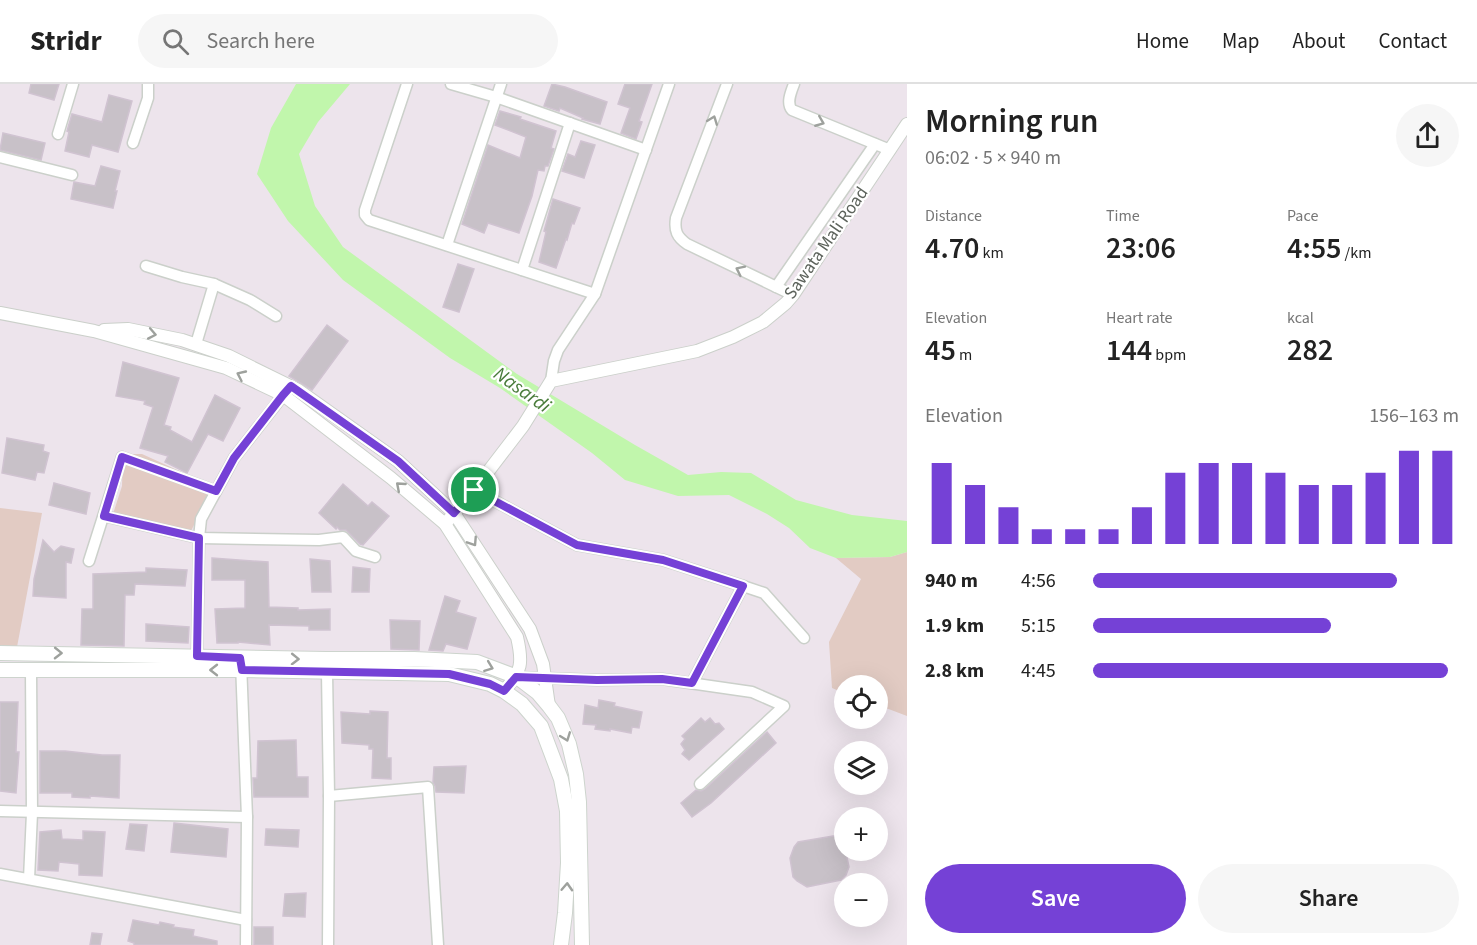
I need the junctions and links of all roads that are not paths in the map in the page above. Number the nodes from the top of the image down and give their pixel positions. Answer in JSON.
{"nodes":[{"id":1,"x":73,"y":84,"type":"edge"},
{"id":2,"x":148,"y":84,"type":"edge"},
{"id":3,"x":407,"y":84,"type":"edge"},
{"id":4,"x":451,"y":84,"type":"edge"},
{"id":5,"x":501,"y":84,"type":"edge"},
{"id":6,"x":669,"y":84,"type":"edge"},
{"id":7,"x":727,"y":84,"type":"edge"},
{"id":8,"x":794,"y":84,"type":"edge"},
{"id":9,"x":496,"y":98,"type":"junction"},
{"id":10,"x":570,"y":123,"type":"junction"},
{"id":11,"x":907,"y":124,"type":"edge"},
{"id":12,"x":58,"y":134,"type":"dead end"},
{"id":13,"x":133,"y":143,"type":"dead end"},
{"id":14,"x":875,"y":144,"type":"junction"},
{"id":15,"x":646,"y":150,"type":"junction"},
{"id":16,"x":890,"y":150,"type":"junction"},
{"id":17,"x":0,"y":157,"type":"edge"},
{"id":18,"x":72,"y":175,"type":"dead end"},
{"id":19,"x":447,"y":245,"type":"junction"},
{"id":20,"x":146,"y":266,"type":"dead end"},
{"id":21,"x":522,"y":270,"type":"junction"},
{"id":22,"x":214,"y":284,"type":"junction"},
{"id":23,"x":776,"y":287,"type":"junction"},
{"id":24,"x":595,"y":294,"type":"junction"},
{"id":25,"x":793,"y":295,"type":"junction"},
{"id":26,"x":0,"y":313,"type":"edge"},
{"id":27,"x":276,"y":316,"type":"dead end"},
{"id":28,"x":94,"y":331,"type":"junction"},
{"id":29,"x":196,"y":344,"type":"junction"},
{"id":30,"x":551,"y":381,"type":"junction"},
{"id":31,"x":287,"y":391,"type":"junction"},
{"id":32,"x":474,"y":490,"type":"junction"},
{"id":33,"x":216,"y":491,"type":"junction"},
{"id":34,"x":454,"y":513,"type":"junction"},
{"id":35,"x":104,"y":516,"type":"junction"},
{"id":36,"x":445,"y":524,"type":"junction"},
{"id":37,"x":199,"y":538,"type":"junction"},
{"id":38,"x":375,"y":557,"type":"dead end"},
{"id":39,"x":89,"y":561,"type":"dead end"},
{"id":40,"x":743,"y":586,"type":"junction"},
{"id":41,"x":804,"y":638,"type":"dead end"},
{"id":42,"x":0,"y":653,"type":"edge"},
{"id":43,"x":197,"y":656,"type":"junction"},
{"id":44,"x":241,"y":664,"type":"junction"},
{"id":45,"x":0,"y":670,"type":"edge"},
{"id":46,"x":31,"y":671,"type":"junction"},
{"id":47,"x":327,"y":672,"type":"junction"},
{"id":48,"x":516,"y":677,"type":"junction"},
{"id":49,"x":546,"y":678,"type":"junction"},
{"id":50,"x":692,"y":683,"type":"junction"},
{"id":51,"x":504,"y":691,"type":"junction"},
{"id":52,"x":549,"y":706,"type":"junction"},
{"id":53,"x":700,"y":784,"type":"dead end"},
{"id":54,"x":329,"y":796,"type":"junction"},
{"id":55,"x":0,"y":811,"type":"edge"},
{"id":56,"x":32,"y":813,"type":"junction"},
{"id":57,"x":248,"y":817,"type":"junction"},
{"id":58,"x":0,"y":874,"type":"edge"},
{"id":59,"x":29,"y":879,"type":"junction"},
{"id":60,"x":246,"y":920,"type":"junction"},
{"id":61,"x":246,"y":945,"type":"edge"},
{"id":62,"x":328,"y":945,"type":"edge"},
{"id":63,"x":438,"y":945,"type":"edge"},
{"id":64,"x":561,"y":945,"type":"edge"},
{"id":65,"x":582,"y":945,"type":"edge"}],
"edges":[{"from":1,"to":12,"type":"street"},
{"from":2,"to":13,"type":"street"},
{"from":3,"to":19,"type":"street"},
{"from":4,"to":9,"type":"street"},
{"from":5,"to":9,"type":"street"},
{"from":6,"to":15,"type":"street"},
{"from":23,"to":7,"type":"street","one_way":true},
{"from":8,"to":14,"type":"street","one_way":true},
{"from":9,"to":10,"type":"street"},
{"from":9,"to":19,"type":"street"},
{"from":10,"to":15,"type":"street"},
{"from":10,"to":21,"type":"street"},
{"from":11,"to":16,"type":"street","name":"Sawata Mali Road"},
{"from":14,"to":16,"type":"street"},
{"from":14,"to":23,"type":"street"},
{"from":15,"to":24,"type":"street"},
{"from":16,"to":25,"type":"street","name":"Sawata Mali Road"},
{"from":17,"to":18,"type":"street"},
{"from":19,"to":21,"type":"street"},
{"from":20,"to":22,"type":"street"},
{"from":21,"to":24,"type":"street"},
{"from":22,"to":27,"type":"street"},
{"from":22,"to":29,"type":"street"},
{"from":23,"to":25,"type":"street"},
{"from":24,"to":30,"type":"street"},
{"from":25,"to":30,"type":"street","name":"Sawata Mali Road"},
{"from":26,"to":28,"type":"street"},
{"from":28,"to":29,"type":"street","one_way":true},
{"from":31,"to":28,"type":"street","one_way":true},
{"from":29,"to":31,"type":"street"},
{"from":30,"to":32,"type":"street"},
{"from":31,"to":33,"type":"street"},
{"from":31,"to":34,"type":"street"},
{"from":36,"to":31,"type":"street","one_way":true},
{"from":32,"to":34,"type":"street"},
{"from":32,"to":40,"type":"street"},
{"from":33,"to":35,"type":"street"},
{"from":33,"to":37,"type":"street"},
{"from":34,"to":36,"type":"street"},
{"from":34,"to":49,"type":"street","one_way":true},
{"from":35,"to":37,"type":"street"},
{"from":35,"to":39,"type":"street"},
{"from":36,"to":48,"type":"street"},
{"from":37,"to":38,"type":"street"},
{"from":37,"to":43,"type":"street"},
{"from":40,"to":41,"type":"street"},
{"from":40,"to":50,"type":"street"},
{"from":42,"to":43,"type":"main road","one_way":true},
{"from":43,"to":44,"type":"main road"},
{"from":44,"to":46,"type":"main road","one_way":true},
{"from":44,"to":47,"type":"main road"},
{"from":44,"to":48,"type":"main road","one_way":true},
{"from":44,"to":57,"type":"street"},
{"from":45,"to":46,"type":"main road"},
{"from":46,"to":56,"type":"street"},
{"from":47,"to":51,"type":"main road"},
{"from":47,"to":54,"type":"street"},
{"from":48,"to":49,"type":"street"},
{"from":48,"to":51,"type":"street"},
{"from":48,"to":52,"type":"main road"},
{"from":49,"to":50,"type":"street"},
{"from":49,"to":52,"type":"street"},
{"from":50,"to":53,"type":"street"},
{"from":64,"to":51,"type":"main road","one_way":true},
{"from":52,"to":65,"type":"main road","one_way":true},
{"from":54,"to":62,"type":"street"},
{"from":54,"to":63,"type":"street"},
{"from":55,"to":56,"type":"street"},
{"from":56,"to":57,"type":"street"},
{"from":56,"to":59,"type":"street"},
{"from":57,"to":60,"type":"street"},
{"from":58,"to":59,"type":"street"},
{"from":59,"to":60,"type":"street"},
{"from":60,"to":61,"type":"street"}]}
